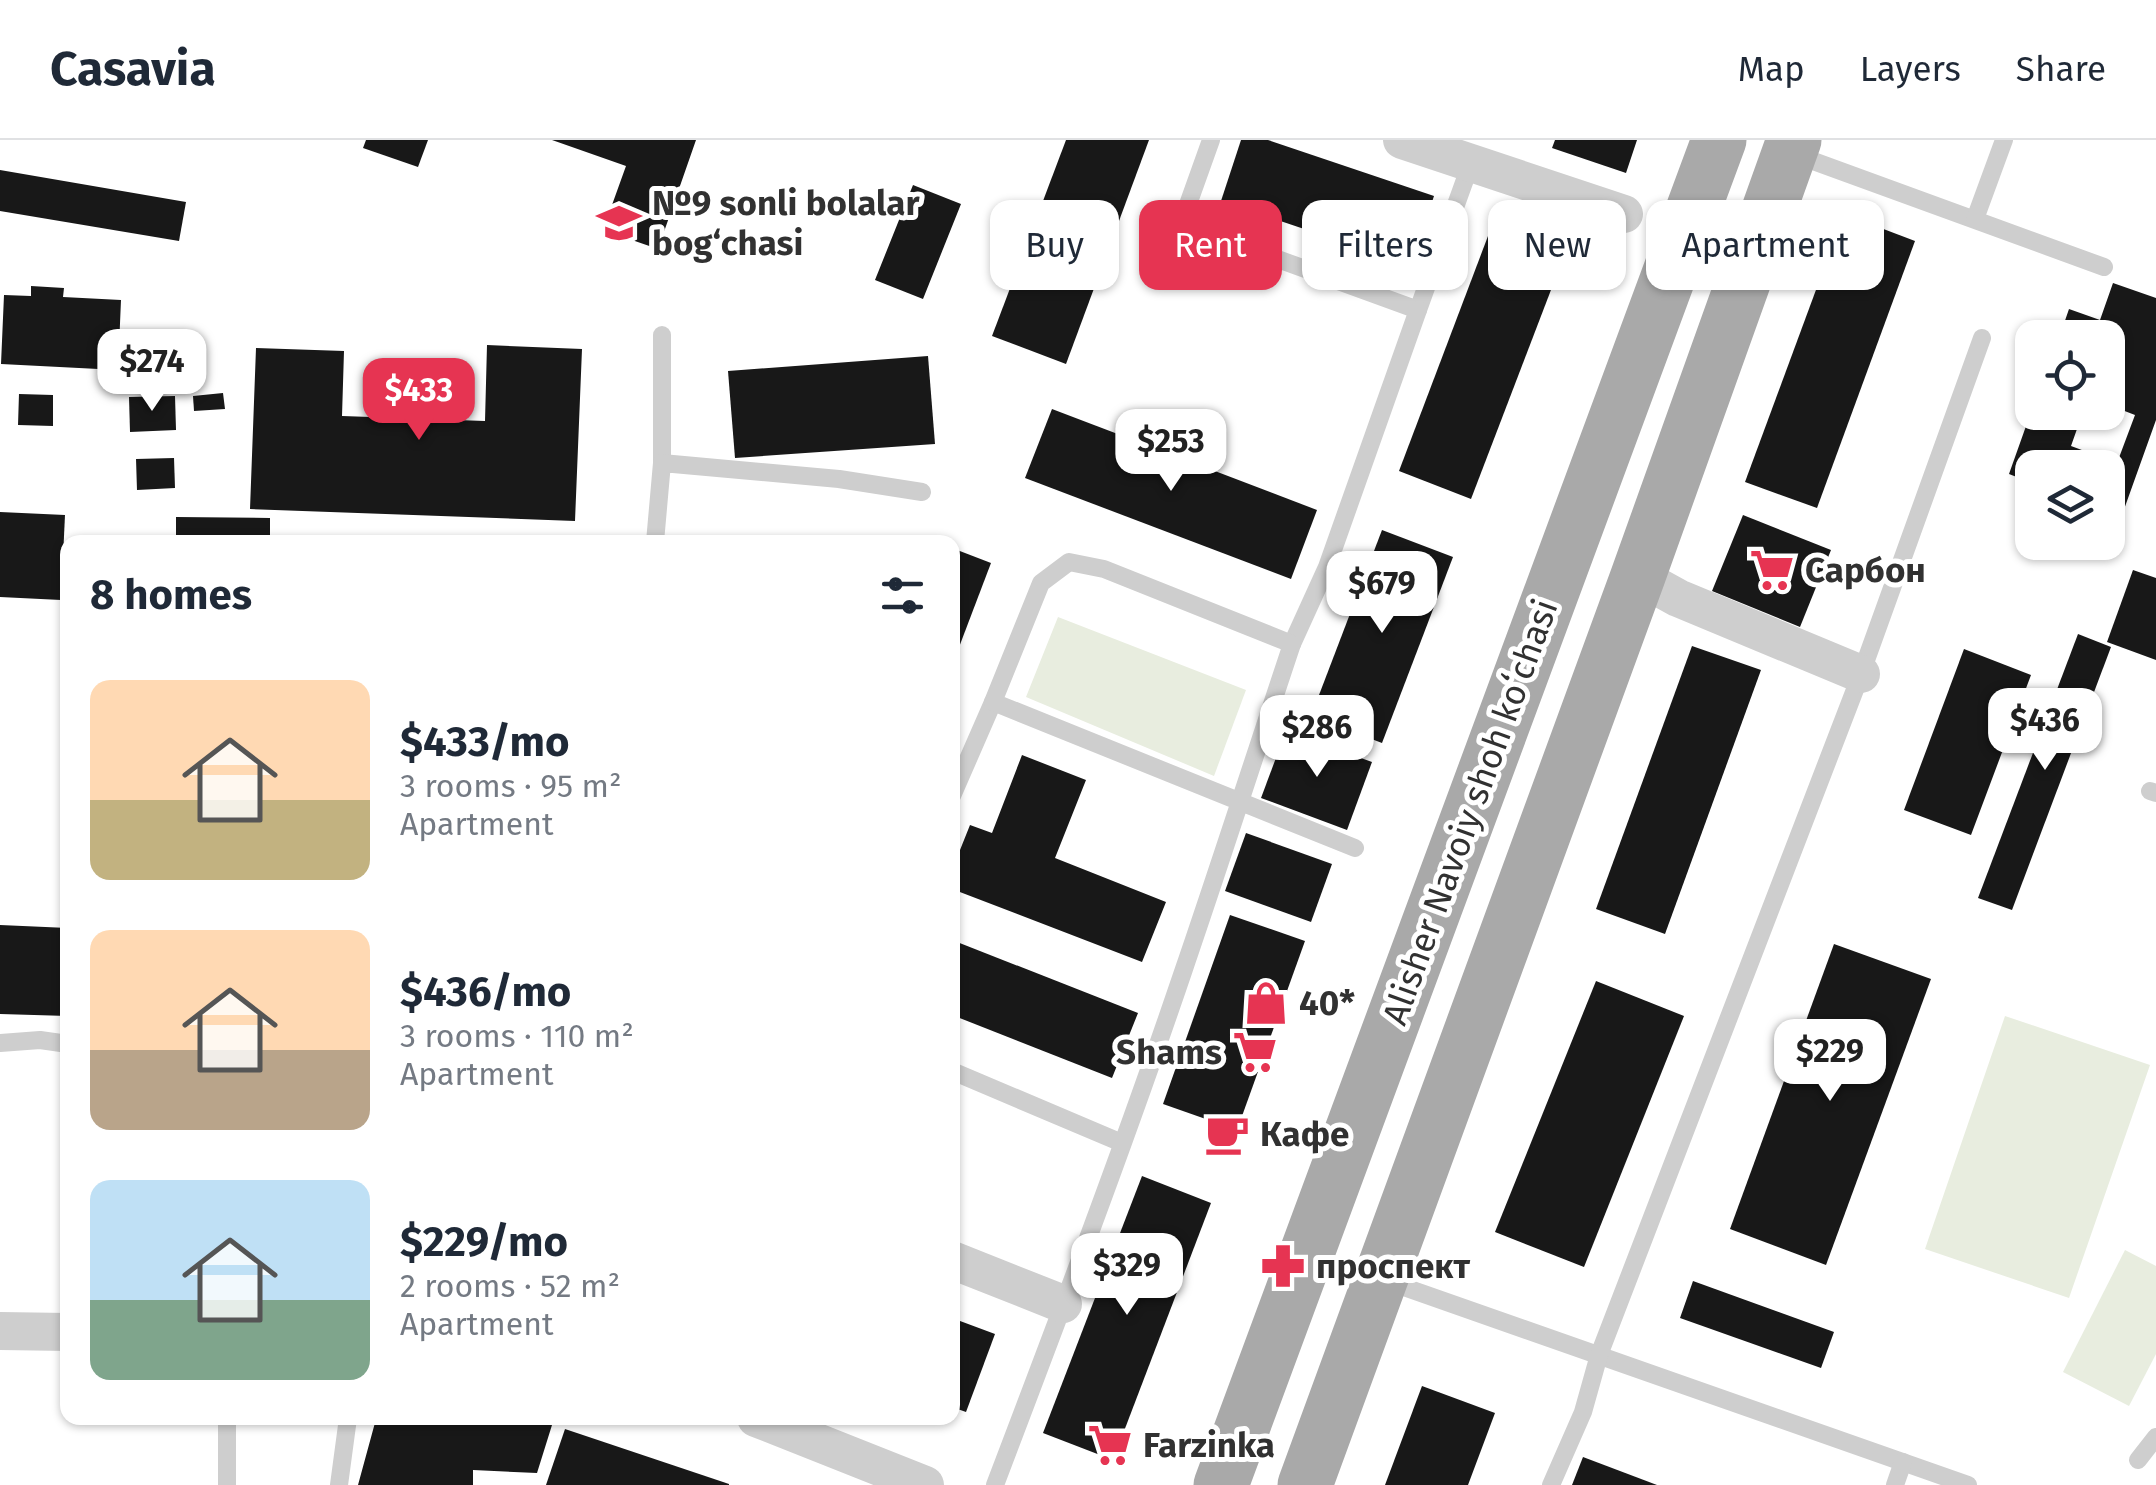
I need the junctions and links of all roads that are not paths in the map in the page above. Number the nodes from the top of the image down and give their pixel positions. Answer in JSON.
{"nodes":[{"id":1,"x":1211,"y":140,"type":"edge"},
{"id":2,"x":1719,"y":140,"type":"edge"},
{"id":3,"x":2004,"y":140,"type":"edge"},
{"id":4,"x":1410,"y":141,"type":"edge"},
{"id":5,"x":1792,"y":146,"type":"edge"},
{"id":6,"x":1471,"y":162,"type":"junction"},
{"id":7,"x":1583,"y":200,"type":"edge"},
{"id":8,"x":1974,"y":219,"type":"junction"},
{"id":9,"x":2104,"y":267,"type":"dead end"},
{"id":10,"x":1418,"y":310,"type":"junction"},
{"id":11,"x":662,"y":335,"type":"dead end"},
{"id":12,"x":1982,"y":338,"type":"dead end"},
{"id":13,"x":662,"y":464,"type":"junction"},
{"id":14,"x":922,"y":492,"type":"dead end"},
{"id":15,"x":656,"y":535,"type":"edge"},
{"id":16,"x":1638,"y":576,"type":"junction"},
{"id":17,"x":1292,"y":644,"type":"junction"},
{"id":18,"x":1861,"y":674,"type":"junction"},
{"id":19,"x":994,"y":702,"type":"junction"},
{"id":20,"x":960,"y":778,"type":"edge"},
{"id":21,"x":1240,"y":801,"type":"junction"},
{"id":22,"x":1355,"y":848,"type":"dead end"},
{"id":23,"x":0,"y":1043,"type":"edge"},
{"id":24,"x":60,"y":1043,"type":"edge"},
{"id":25,"x":960,"y":1074,"type":"edge"},
{"id":26,"x":1122,"y":1142,"type":"junction"},
{"id":27,"x":960,"y":1263,"type":"edge"},
{"id":28,"x":1381,"y":1279,"type":"junction"},
{"id":29,"x":1063,"y":1304,"type":"junction"},
{"id":30,"x":0,"y":1331,"type":"edge"},
{"id":31,"x":60,"y":1332,"type":"edge"},
{"id":32,"x":1599,"y":1355,"type":"junction"},
{"id":33,"x":227,"y":1425,"type":"edge"},
{"id":34,"x":347,"y":1425,"type":"edge"},
{"id":35,"x":774,"y":1425,"type":"edge"},
{"id":36,"x":2156,"y":1436,"type":"edge"},
{"id":37,"x":2138,"y":1460,"type":"dead end"},
{"id":38,"x":1903,"y":1462,"type":"junction"},
{"id":39,"x":227,"y":1485,"type":"edge"},
{"id":40,"x":339,"y":1485,"type":"edge"},
{"id":41,"x":925,"y":1485,"type":"edge"},
{"id":42,"x":995,"y":1485,"type":"edge"},
{"id":43,"x":1220,"y":1485,"type":"edge"},
{"id":44,"x":1305,"y":1485,"type":"edge"},
{"id":45,"x":1552,"y":1485,"type":"edge"},
{"id":46,"x":1895,"y":1485,"type":"edge"},
{"id":47,"x":1968,"y":1485,"type":"edge"}],
"edges":[{"from":1,"to":10,"type":"lane"},
{"from":2,"to":43,"type":"main road","name":"Alisher Navoiy shoh koʻchasi"},
{"from":3,"to":8,"type":"lane"},
{"from":4,"to":6,"type":"street"},
{"from":5,"to":8,"type":"lane"},
{"from":5,"to":16,"type":"main road"},
{"from":6,"to":7,"type":"street"},
{"from":6,"to":10,"type":"lane"},
{"from":8,"to":9,"type":"lane"},
{"from":10,"to":17,"type":"lane"},
{"from":11,"to":13,"type":"lane"},
{"from":12,"to":18,"type":"lane"},
{"from":13,"to":14,"type":"lane"},
{"from":13,"to":15,"type":"lane"},
{"from":16,"to":18,"type":"street"},
{"from":16,"to":28,"type":"main road"},
{"from":17,"to":19,"type":"lane"},
{"from":17,"to":21,"type":"lane"},
{"from":18,"to":32,"type":"lane"},
{"from":19,"to":20,"type":"lane"},
{"from":19,"to":21,"type":"lane"},
{"from":21,"to":22,"type":"lane"},
{"from":21,"to":26,"type":"lane"},
{"from":23,"to":24,"type":"lane"},
{"from":25,"to":26,"type":"lane"},
{"from":26,"to":29,"type":"lane"},
{"from":27,"to":29,"type":"street"},
{"from":28,"to":32,"type":"lane"},
{"from":28,"to":44,"type":"main road"},
{"from":29,"to":42,"type":"lane"},
{"from":30,"to":31,"type":"street"},
{"from":32,"to":38,"type":"lane"},
{"from":32,"to":45,"type":"lane"},
{"from":33,"to":39,"type":"lane"},
{"from":34,"to":40,"type":"lane"},
{"from":35,"to":41,"type":"street"},
{"from":36,"to":37,"type":"lane"},
{"from":38,"to":46,"type":"lane"},
{"from":38,"to":47,"type":"lane"}]}
